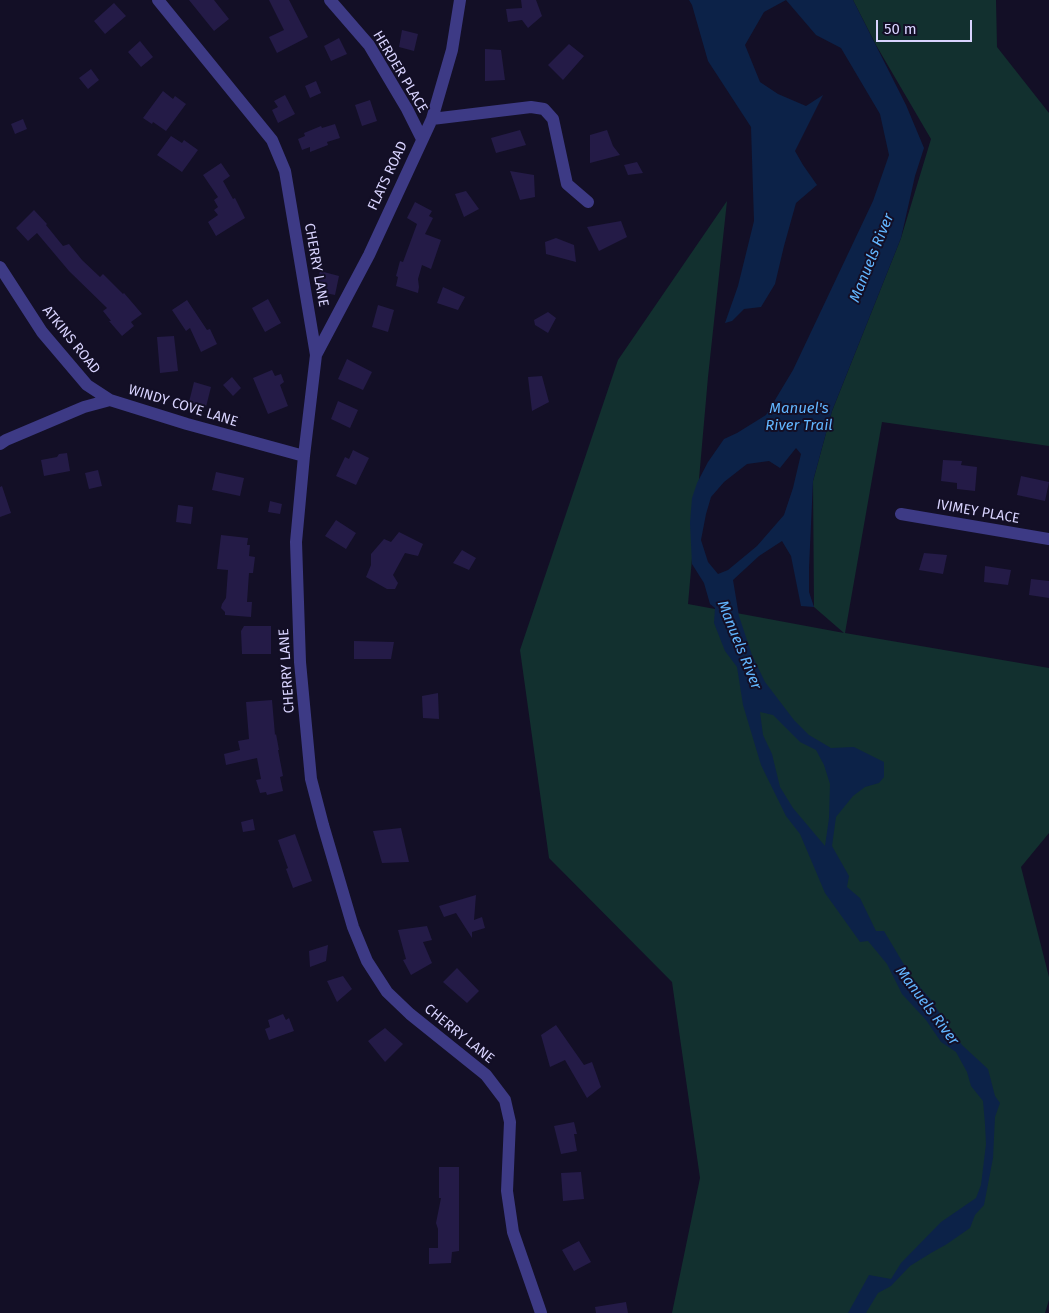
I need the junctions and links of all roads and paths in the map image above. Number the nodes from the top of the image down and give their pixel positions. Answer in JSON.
{"nodes":[{"id":1,"x":158,"y":0,"type":"edge"},
{"id":2,"x":330,"y":0,"type":"edge"},
{"id":3,"x":460,"y":0,"type":"edge"},
{"id":4,"x":432,"y":119,"type":"junction"},
{"id":5,"x":422,"y":139,"type":"junction"},
{"id":6,"x":588,"y":202,"type":"dead end"},
{"id":7,"x":0,"y":267,"type":"edge"},
{"id":8,"x":316,"y":355,"type":"junction"},
{"id":9,"x":110,"y":400,"type":"junction"},
{"id":10,"x":0,"y":444,"type":"edge"},
{"id":11,"x":304,"y":456,"type":"junction"},
{"id":12,"x":901,"y":514,"type":"dead end"},
{"id":13,"x":1049,"y":539,"type":"edge"},
{"id":14,"x":540,"y":1313,"type":"edge"}],
"edges":[{"from":1,"to":8,"type":"street","name":"CHERRY LANE"},
{"from":2,"to":5,"type":"street","name":"HERDER PLACE"},
{"from":3,"to":4,"type":"street","name":"FLATS ROAD"},
{"from":4,"to":5,"type":"street","name":"FLATS ROAD"},
{"from":4,"to":6,"type":"street"},
{"from":5,"to":8,"type":"street","name":"FLATS ROAD"},
{"from":7,"to":9,"type":"street","name":"ATKINS ROAD"},
{"from":8,"to":11,"type":"street","name":"CHERRY LANE"},
{"from":9,"to":10,"type":"street","name":"WINDY COVE LANE"},
{"from":9,"to":11,"type":"street","name":"WINDY COVE LANE"},
{"from":11,"to":14,"type":"street","name":"CHERRY LANE"},
{"from":12,"to":13,"type":"street","name":"IVIMEY PLACE"}]}
